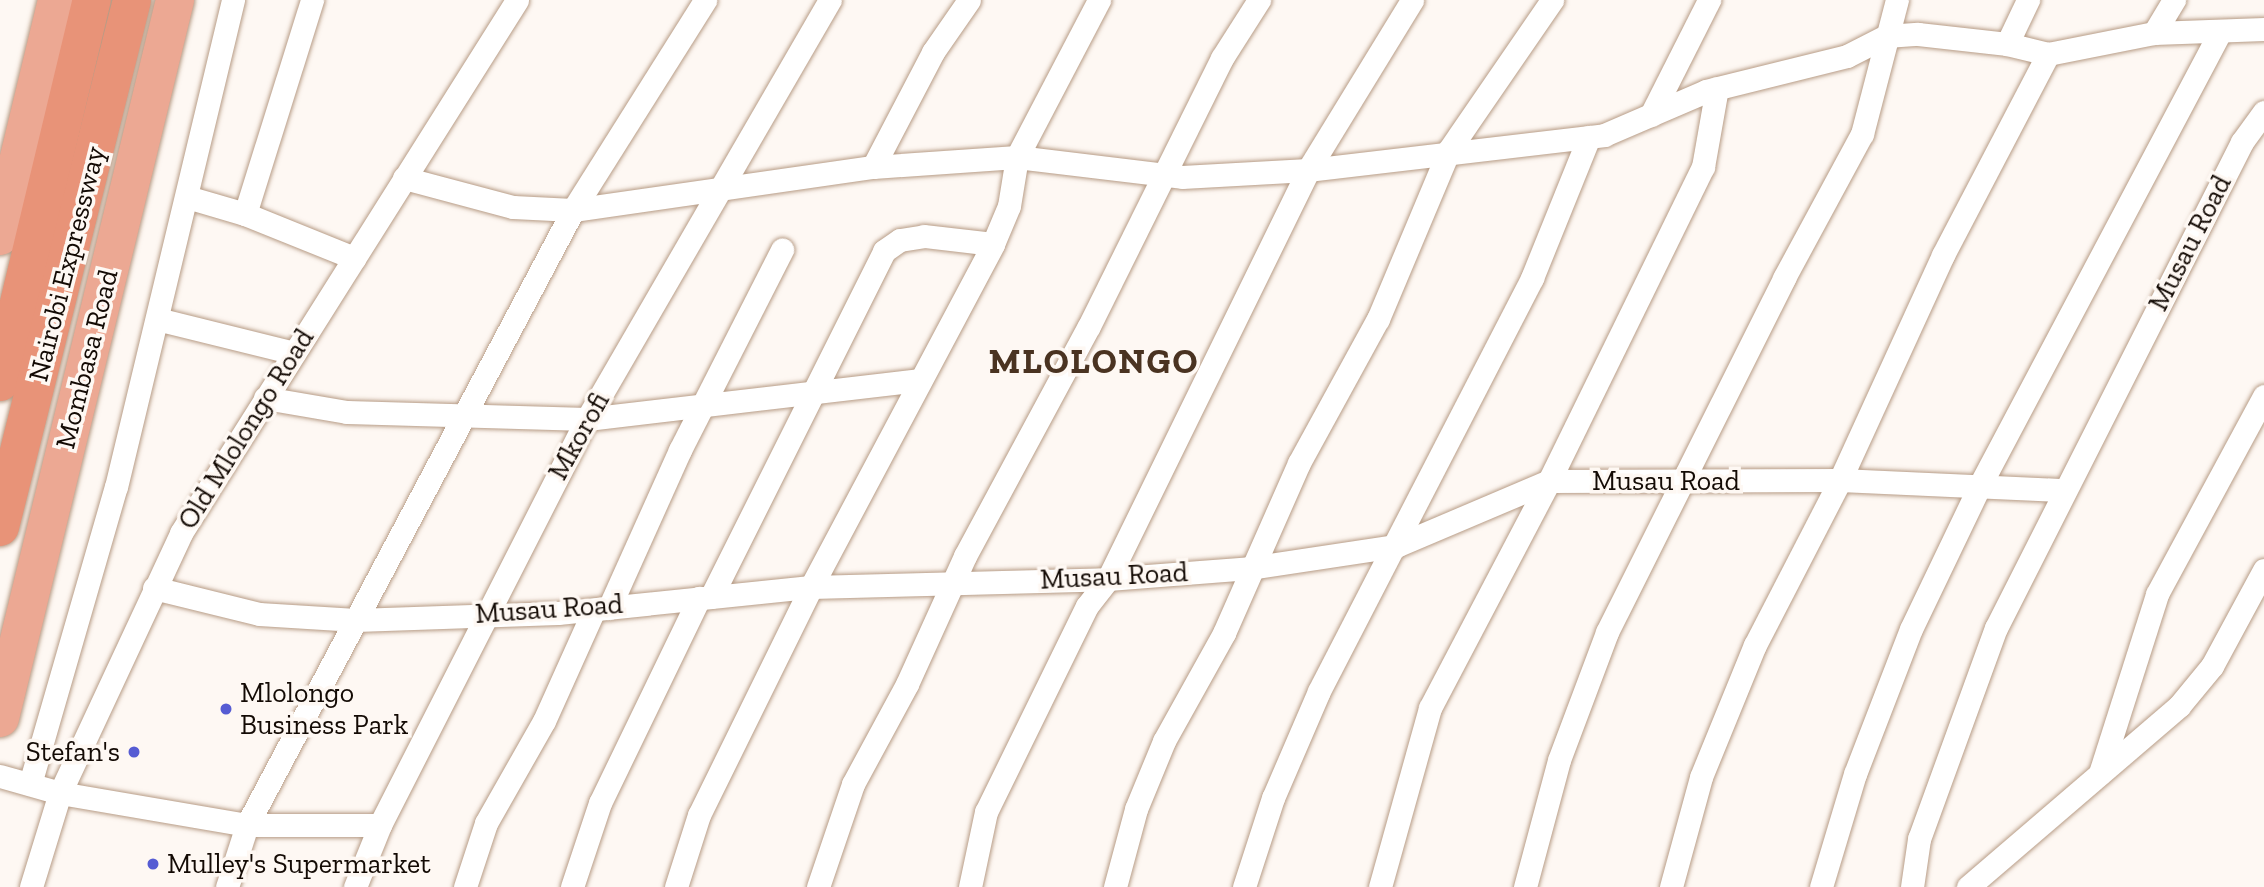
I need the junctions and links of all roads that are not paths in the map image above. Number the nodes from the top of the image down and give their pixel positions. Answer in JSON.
{"nodes":[{"id":1,"x":57,"y":0,"type":"edge"},
{"id":2,"x":92,"y":0,"type":"edge"},
{"id":3,"x":132,"y":0,"type":"edge"},
{"id":4,"x":176,"y":0,"type":"edge"},
{"id":5,"x":233,"y":0,"type":"edge"},
{"id":6,"x":312,"y":0,"type":"edge"},
{"id":7,"x":517,"y":0,"type":"edge"},
{"id":8,"x":705,"y":0,"type":"edge"},
{"id":9,"x":830,"y":0,"type":"edge"},
{"id":10,"x":969,"y":0,"type":"edge"},
{"id":11,"x":1099,"y":0,"type":"edge"},
{"id":12,"x":1259,"y":0,"type":"edge"},
{"id":13,"x":1412,"y":0,"type":"edge"},
{"id":14,"x":1552,"y":0,"type":"edge"},
{"id":15,"x":1709,"y":0,"type":"edge"},
{"id":16,"x":1896,"y":0,"type":"edge"},
{"id":17,"x":2028,"y":0,"type":"edge"},
{"id":18,"x":2174,"y":0,"type":"edge"},
{"id":19,"x":2264,"y":29,"type":"edge"},
{"id":20,"x":2220,"y":32,"type":"junction"},
{"id":21,"x":2154,"y":33,"type":"junction"},
{"id":22,"x":1886,"y":36,"type":"junction"},
{"id":23,"x":2007,"y":44,"type":"junction"},
{"id":24,"x":2048,"y":54,"type":"junction"},
{"id":25,"x":1717,"y":88,"type":"junction"},
{"id":26,"x":2264,"y":112,"type":"edge"},
{"id":27,"x":1651,"y":115,"type":"junction"},
{"id":28,"x":1589,"y":137,"type":"junction"},
{"id":29,"x":1449,"y":150,"type":"junction"},
{"id":30,"x":1017,"y":157,"type":"junction"},
{"id":31,"x":873,"y":167,"type":"junction"},
{"id":32,"x":1308,"y":170,"type":"junction"},
{"id":33,"x":1161,"y":176,"type":"junction"},
{"id":34,"x":404,"y":178,"type":"junction"},
{"id":35,"x":720,"y":191,"type":"junction"},
{"id":36,"x":187,"y":197,"type":"junction"},
{"id":37,"x":573,"y":210,"type":"junction"},
{"id":38,"x":244,"y":214,"type":"junction"},
{"id":39,"x":0,"y":236,"type":"edge"},
{"id":40,"x":993,"y":244,"type":"junction"},
{"id":41,"x":782,"y":250,"type":"dead end"},
{"id":42,"x":354,"y":258,"type":"junction"},
{"id":43,"x":157,"y":319,"type":"junction"},
{"id":44,"x":294,"y":354,"type":"junction"},
{"id":45,"x":921,"y":380,"type":"junction"},
{"id":46,"x":0,"y":382,"type":"edge"},
{"id":47,"x":814,"y":391,"type":"junction"},
{"id":48,"x":2264,"y":396,"type":"edge"},
{"id":49,"x":265,"y":398,"type":"junction"},
{"id":50,"x":704,"y":403,"type":"junction"},
{"id":51,"x":465,"y":416,"type":"junction"},
{"id":52,"x":587,"y":419,"type":"junction"},
{"id":53,"x":1840,"y":480,"type":"junction"},
{"id":54,"x":1549,"y":481,"type":"junction"},
{"id":55,"x":1681,"y":481,"type":"junction"},
{"id":56,"x":1979,"y":487,"type":"junction"},
{"id":57,"x":2064,"y":490,"type":"junction"},
{"id":58,"x":0,"y":527,"type":"edge"},
{"id":59,"x":1396,"y":546,"type":"junction"},
{"id":60,"x":1250,"y":568,"type":"junction"},
{"id":61,"x":2264,"y":570,"type":"edge"},
{"id":62,"x":1108,"y":579,"type":"junction"},
{"id":63,"x":954,"y":580,"type":"junction"},
{"id":64,"x":811,"y":587,"type":"junction"},
{"id":65,"x":154,"y":588,"type":"junction"},
{"id":66,"x":705,"y":597,"type":"junction"},
{"id":67,"x":602,"y":609,"type":"junction"},
{"id":68,"x":485,"y":614,"type":"junction"},
{"id":69,"x":356,"y":620,"type":"junction"},
{"id":70,"x":0,"y":718,"type":"edge"},
{"id":71,"x":2099,"y":773,"type":"junction"},
{"id":72,"x":0,"y":776,"type":"edge"},
{"id":73,"x":30,"y":785,"type":"junction"},
{"id":74,"x":60,"y":793,"type":"junction"},
{"id":75,"x":247,"y":825,"type":"junction"},
{"id":76,"x":380,"y":825,"type":"junction"},
{"id":77,"x":32,"y":887,"type":"edge"},
{"id":78,"x":227,"y":887,"type":"edge"},
{"id":79,"x":355,"y":887,"type":"edge"},
{"id":80,"x":465,"y":887,"type":"edge"},
{"id":81,"x":572,"y":887,"type":"edge"},
{"id":82,"x":676,"y":887,"type":"edge"},
{"id":83,"x":818,"y":887,"type":"edge"},
{"id":84,"x":970,"y":887,"type":"edge"},
{"id":85,"x":1115,"y":887,"type":"edge"},
{"id":86,"x":1244,"y":887,"type":"edge"},
{"id":87,"x":1380,"y":887,"type":"edge"},
{"id":88,"x":1525,"y":887,"type":"edge"},
{"id":89,"x":1671,"y":887,"type":"edge"},
{"id":90,"x":1821,"y":887,"type":"edge"},
{"id":91,"x":1912,"y":887,"type":"edge"},
{"id":92,"x":1968,"y":887,"type":"edge"}],
"edges":[{"from":1,"to":39,"type":"highway"},
{"from":2,"to":46,"type":"highway","name":"Nairobi Expressway"},
{"from":3,"to":58,"type":"highway","name":"Nairobi Expressway"},
{"from":4,"to":70,"type":"highway","name":"Mombasa Road"},
{"from":5,"to":36,"type":"street"},
{"from":6,"to":38,"type":"street"},
{"from":7,"to":34,"type":"street","name":"Old Mlolongo Road"},
{"from":8,"to":37,"type":"street"},
{"from":9,"to":35,"type":"street","name":"Mkorofi"},
{"from":10,"to":31,"type":"street"},
{"from":11,"to":30,"type":"street"},
{"from":12,"to":33,"type":"street"},
{"from":13,"to":32,"type":"street"},
{"from":14,"to":29,"type":"street"},
{"from":15,"to":27,"type":"street"},
{"from":16,"to":22,"type":"street"},
{"from":17,"to":23,"type":"street"},
{"from":18,"to":21,"type":"street"},
{"from":19,"to":20,"type":"street"},
{"from":20,"to":21,"type":"street"},
{"from":20,"to":56,"type":"street"},
{"from":21,"to":24,"type":"street"},
{"from":22,"to":23,"type":"street"},
{"from":22,"to":25,"type":"street"},
{"from":22,"to":55,"type":"street"},
{"from":23,"to":24,"type":"street"},
{"from":24,"to":53,"type":"street"},
{"from":25,"to":27,"type":"street"},
{"from":25,"to":54,"type":"street"},
{"from":26,"to":57,"type":"street","name":"Musau Road"},
{"from":27,"to":28,"type":"street"},
{"from":28,"to":29,"type":"street"},
{"from":28,"to":59,"type":"street"},
{"from":29,"to":32,"type":"street"},
{"from":29,"to":60,"type":"street"},
{"from":30,"to":31,"type":"street"},
{"from":30,"to":33,"type":"street"},
{"from":30,"to":40,"type":"street"},
{"from":31,"to":35,"type":"street"},
{"from":32,"to":33,"type":"street"},
{"from":32,"to":62,"type":"street"},
{"from":33,"to":63,"type":"street"},
{"from":34,"to":37,"type":"street"},
{"from":34,"to":42,"type":"street","name":"Old Mlolongo Road"},
{"from":35,"to":37,"type":"street"},
{"from":35,"to":52,"type":"street","name":"Mkorofi"},
{"from":36,"to":38,"type":"street"},
{"from":36,"to":43,"type":"street"},
{"from":37,"to":51,"type":"street"},
{"from":38,"to":42,"type":"street"},
{"from":40,"to":45,"type":"street"},
{"from":40,"to":47,"type":"street"},
{"from":41,"to":50,"type":"street"},
{"from":42,"to":44,"type":"street","name":"Old Mlolongo Road"},
{"from":43,"to":44,"type":"street"},
{"from":43,"to":73,"type":"street"},
{"from":44,"to":49,"type":"street","name":"Old Mlolongo Road"},
{"from":45,"to":47,"type":"street"},
{"from":45,"to":64,"type":"street"},
{"from":47,"to":50,"type":"street"},
{"from":47,"to":66,"type":"street"},
{"from":48,"to":71,"type":"street"},
{"from":49,"to":51,"type":"street"},
{"from":49,"to":65,"type":"street","name":"Old Mlolongo Road"},
{"from":50,"to":52,"type":"street"},
{"from":50,"to":67,"type":"street"},
{"from":51,"to":52,"type":"street"},
{"from":51,"to":69,"type":"street"},
{"from":52,"to":68,"type":"street","name":"Mkorofi"},
{"from":53,"to":55,"type":"street","name":"Musau Road"},
{"from":53,"to":56,"type":"street","name":"Musau Road"},
{"from":53,"to":89,"type":"street"},
{"from":54,"to":55,"type":"street","name":"Musau Road"},
{"from":54,"to":59,"type":"street","name":"Musau Road"},
{"from":54,"to":87,"type":"street"},
{"from":55,"to":88,"type":"street"},
{"from":56,"to":57,"type":"street","name":"Musau Road"},
{"from":56,"to":90,"type":"street"},
{"from":57,"to":91,"type":"street","name":"Musau Road"},
{"from":59,"to":60,"type":"street","name":"Musau Road"},
{"from":59,"to":86,"type":"street"},
{"from":60,"to":62,"type":"street","name":"Musau Road"},
{"from":60,"to":85,"type":"street"},
{"from":61,"to":71,"type":"street"},
{"from":62,"to":63,"type":"street","name":"Musau Road"},
{"from":62,"to":84,"type":"street"},
{"from":63,"to":64,"type":"street","name":"Musau Road"},
{"from":63,"to":83,"type":"street"},
{"from":64,"to":66,"type":"street","name":"Musau Road"},
{"from":64,"to":82,"type":"street"},
{"from":65,"to":69,"type":"street","name":"Musau Road"},
{"from":65,"to":74,"type":"street","name":"Old Mlolongo Road"},
{"from":66,"to":67,"type":"street","name":"Musau Road"},
{"from":66,"to":81,"type":"street"},
{"from":67,"to":68,"type":"street","name":"Musau Road"},
{"from":67,"to":80,"type":"street"},
{"from":68,"to":69,"type":"street","name":"Musau Road"},
{"from":68,"to":76,"type":"street","name":"Mkorofi"},
{"from":69,"to":75,"type":"street"},
{"from":71,"to":92,"type":"street"},
{"from":72,"to":73,"type":"street"},
{"from":73,"to":74,"type":"street"},
{"from":74,"to":75,"type":"street"},
{"from":74,"to":77,"type":"street","name":"Old Mlolongo Road"},
{"from":75,"to":76,"type":"street"},
{"from":75,"to":78,"type":"street"},
{"from":76,"to":79,"type":"street","name":"Mkorofi"}]}
